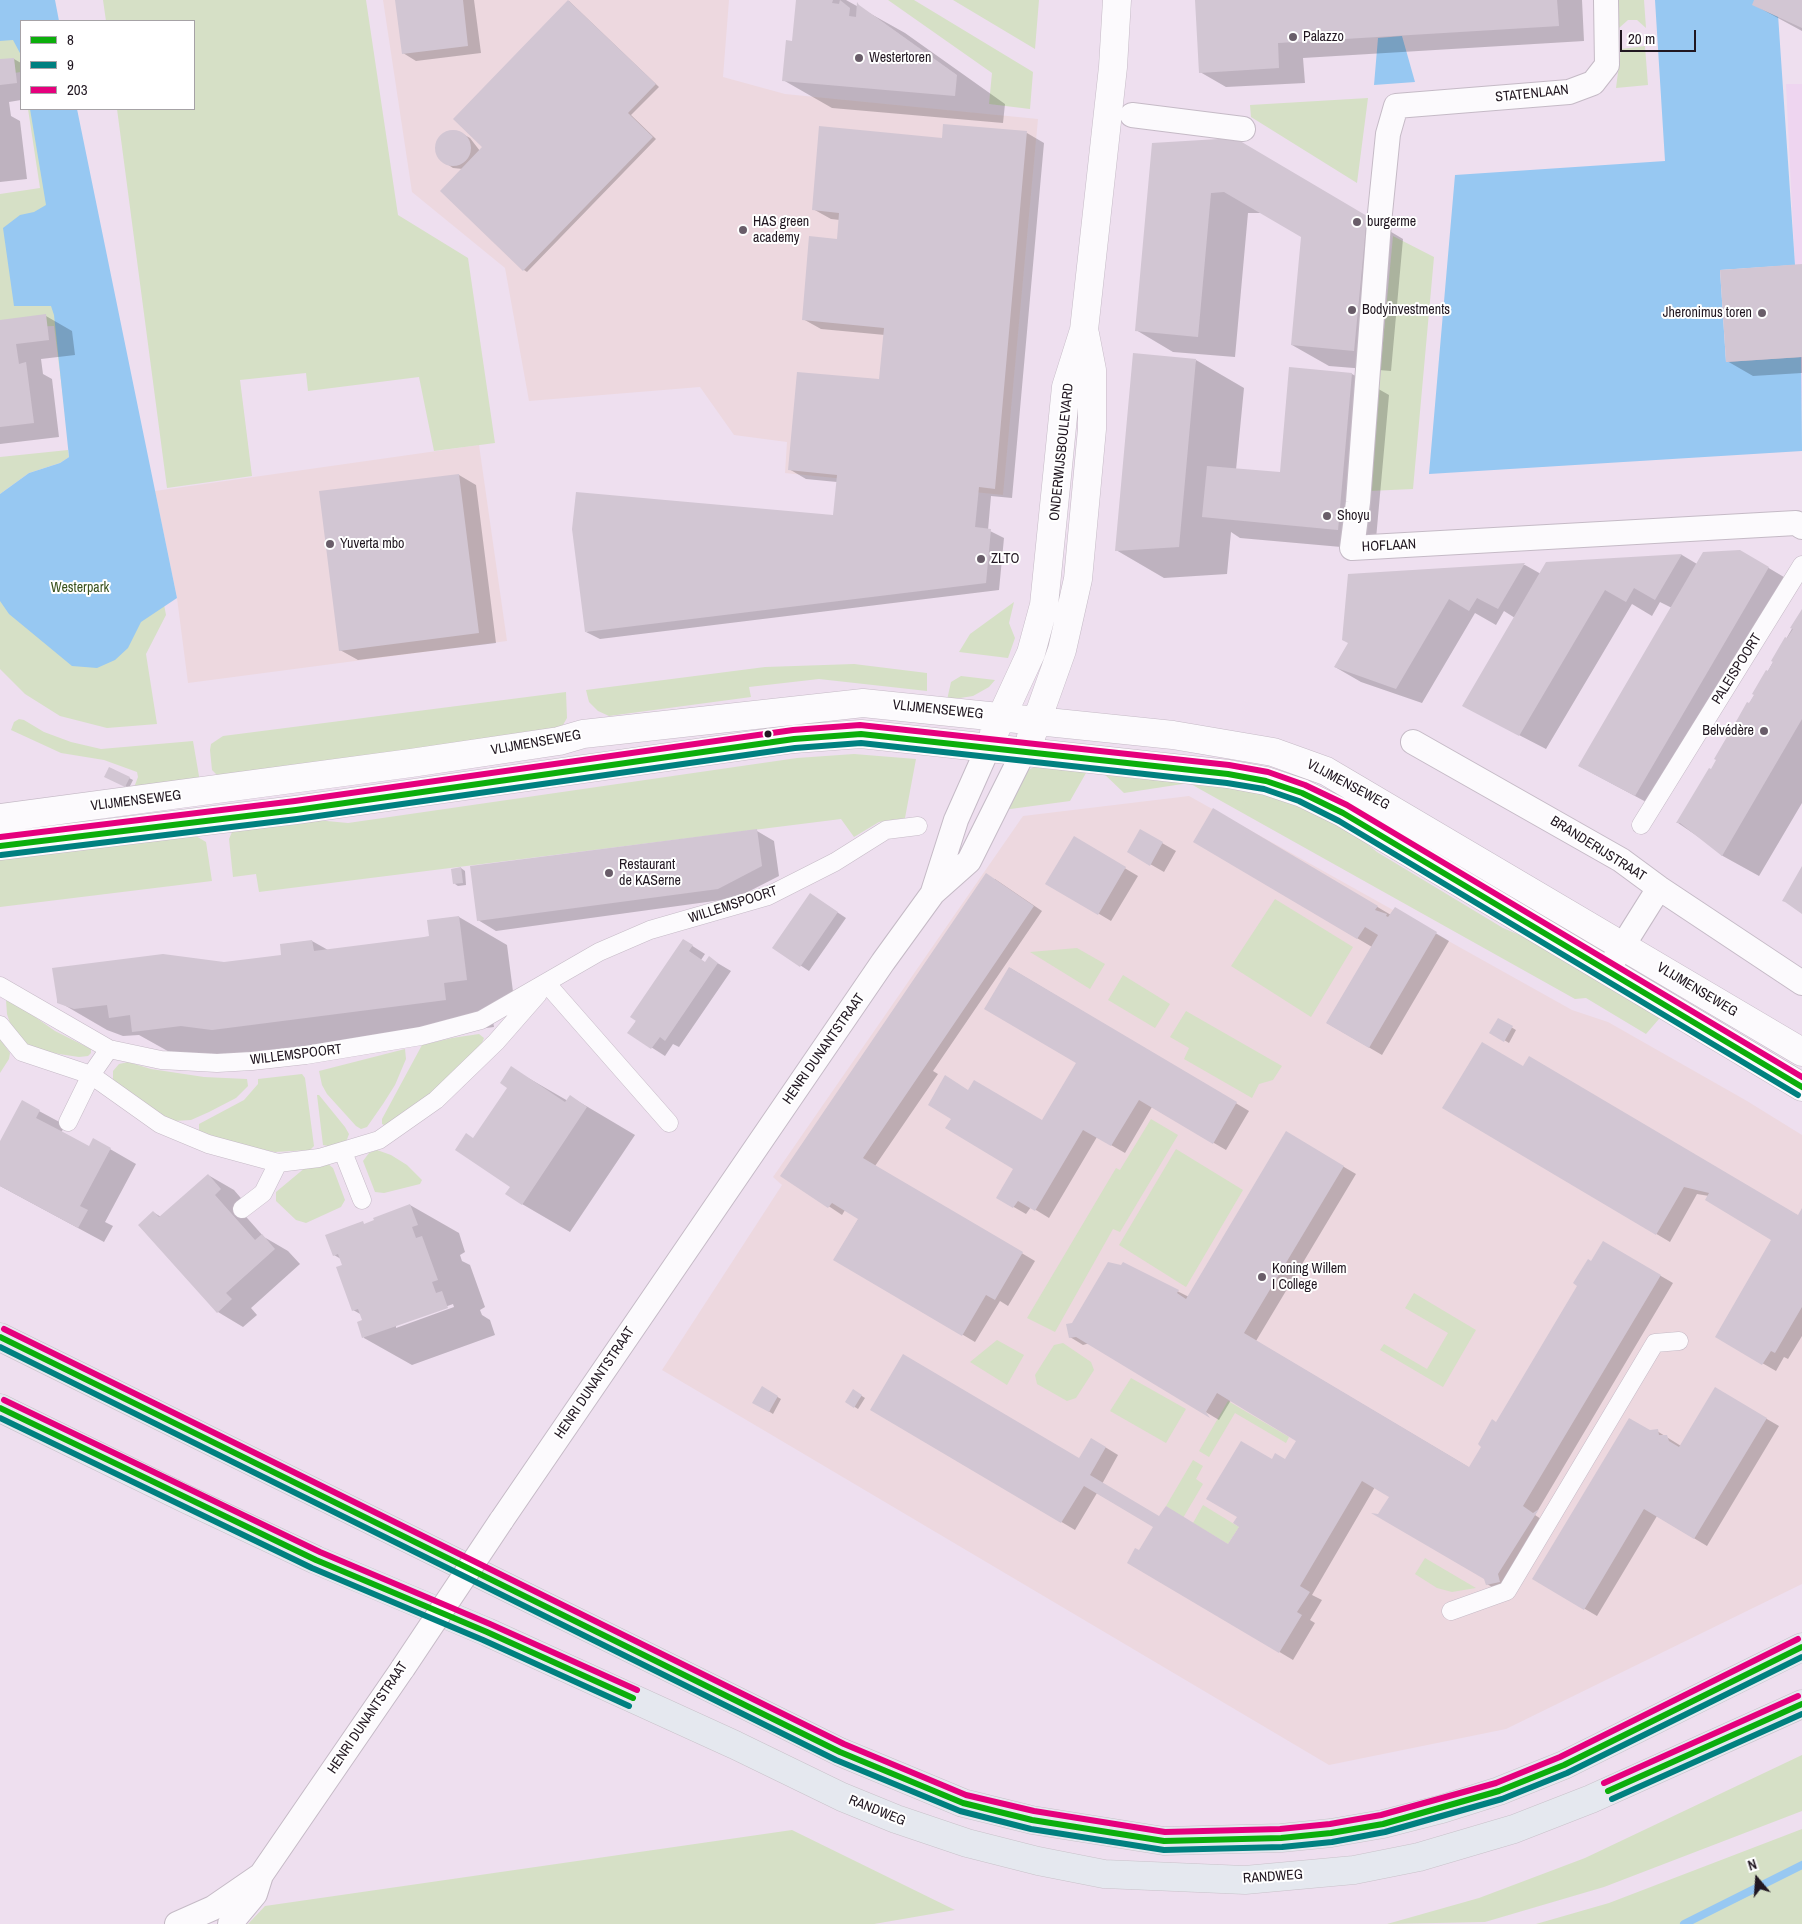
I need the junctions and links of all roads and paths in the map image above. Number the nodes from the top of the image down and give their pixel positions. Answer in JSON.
{"nodes":[{"id":1,"x":1117,"y":0,"type":"edge"},
{"id":2,"x":1606,"y":0,"type":"edge"},
{"id":3,"x":1132,"y":115,"type":"dead end"},
{"id":4,"x":1392,"y":120,"type":"joint"},
{"id":5,"x":1243,"y":128,"type":"dead end"},
{"id":6,"x":1084,"y":330,"type":"junction"},
{"id":7,"x":1799,"y":525,"type":"edge"},
{"id":8,"x":1802,"y":565,"type":"edge"},
{"id":9,"x":1000,"y":716,"type":"junction"},
{"id":10,"x":1038,"y":721,"type":"junction"},
{"id":11,"x":1414,"y":742,"type":"dead end"},
{"id":12,"x":988,"y":748,"type":"junction"},
{"id":13,"x":1024,"y":751,"type":"junction"},
{"id":14,"x":0,"y":818,"type":"edge"},
{"id":15,"x":1641,"y":825,"type":"dead end"},
{"id":16,"x":918,"y":826,"type":"dead end"},
{"id":17,"x":0,"y":846,"type":"edge"},
{"id":18,"x":1659,"y":888,"type":"junction"},
{"id":19,"x":933,"y":893,"type":"junction"},
{"id":20,"x":1624,"y":946,"type":"junction"},
{"id":21,"x":1607,"y":972,"type":"junction"},
{"id":22,"x":1802,"y":983,"type":"edge"},
{"id":23,"x":547,"y":984,"type":"junction"},
{"id":24,"x":0,"y":986,"type":"edge"},
{"id":25,"x":481,"y":1020,"type":"junction"},
{"id":26,"x":0,"y":1026,"type":"edge"},
{"id":27,"x":496,"y":1042,"type":"junction"},
{"id":28,"x":109,"y":1049,"type":"junction"},
{"id":29,"x":1802,"y":1052,"type":"edge"},
{"id":30,"x":91,"y":1076,"type":"junction"},
{"id":31,"x":1802,"y":1086,"type":"edge"},
{"id":32,"x":68,"y":1122,"type":"dead end"},
{"id":33,"x":669,"y":1124,"type":"dead end"},
{"id":34,"x":343,"y":1152,"type":"junction"},
{"id":35,"x":278,"y":1163,"type":"junction"},
{"id":36,"x":362,"y":1200,"type":"dead end"},
{"id":37,"x":242,"y":1209,"type":"dead end"},
{"id":38,"x":0,"y":1337,"type":"edge"},
{"id":39,"x":1679,"y":1341,"type":"dead end"},
{"id":40,"x":0,"y":1408,"type":"edge"},
{"id":41,"x":1451,"y":1611,"type":"dead end"},
{"id":42,"x":1802,"y":1647,"type":"edge"},
{"id":43,"x":1802,"y":1704,"type":"edge"},
{"id":44,"x":261,"y":1875,"type":"junction"},
{"id":45,"x":177,"y":1924,"type":"edge"},
{"id":46,"x":230,"y":1924,"type":"edge"}],
"edges":[{"from":1,"to":6,"type":"street","name":"ONDERWIJSBOULEVARD"},
{"from":2,"to":4,"type":"street","name":"STATENLAAN"},
{"from":3,"to":5,"type":"street"},
{"from":4,"to":7,"type":"street","name":"HOFLAAN"},
{"from":6,"to":9,"type":"street","name":"ONDERWIJSBOULEVARD"},
{"from":6,"to":10,"type":"street","name":"ONDERWIJSBOULEVARD"},
{"from":8,"to":15,"type":"street","name":"PALEISPOORT"},
{"from":9,"to":10,"type":"street","name":"VLIJMENSEWEG"},
{"from":9,"to":12,"type":"street","name":"HENRI DUNANTSTRAAT"},
{"from":9,"to":14,"type":"street","name":"VLIJMENSEWEG"},
{"from":10,"to":13,"type":"street","name":"HENRI DUNANTSTRAAT"},
{"from":10,"to":20,"type":"street","name":"VLIJMENSEWEG"},
{"from":11,"to":18,"type":"street","name":"BRANDERIJSTRAAT"},
{"from":12,"to":13,"type":"street","name":"VLIJMENSEWEG"},
{"from":12,"to":17,"type":"street","name":"VLIJMENSEWEG"},
{"from":12,"to":19,"type":"street","name":"HENRI DUNANTSTRAAT"},
{"from":13,"to":19,"type":"street","name":"HENRI DUNANTSTRAAT"},
{"from":13,"to":21,"type":"street","name":"VLIJMENSEWEG"},
{"from":16,"to":23,"type":"street","name":"WILLEMSPOORT"},
{"from":18,"to":20,"type":"street"},
{"from":18,"to":22,"type":"street","name":"BRANDERIJSTRAAT"},
{"from":19,"to":44,"type":"street","name":"HENRI DUNANTSTRAAT","bridge":true},
{"from":20,"to":21,"type":"street"},
{"from":20,"to":29,"type":"street","name":"VLIJMENSEWEG"},
{"from":21,"to":31,"type":"street","name":"VLIJMENSEWEG"},
{"from":23,"to":25,"type":"street","name":"WILLEMSPOORT"},
{"from":23,"to":27,"type":"street","name":"WILLEMSPOORT"},
{"from":23,"to":33,"type":"street"},
{"from":24,"to":28,"type":"street","name":"WILLEMSPOORT"},
{"from":25,"to":27,"type":"street"},
{"from":25,"to":28,"type":"street","name":"WILLEMSPOORT"},
{"from":26,"to":30,"type":"street","name":"WILLEMSPOORT"},
{"from":27,"to":34,"type":"street","name":"WILLEMSPOORT"},
{"from":28,"to":30,"type":"street"},
{"from":30,"to":32,"type":"street"},
{"from":30,"to":35,"type":"street","name":"WILLEMSPOORT"},
{"from":34,"to":35,"type":"street","name":"WILLEMSPOORT"},
{"from":34,"to":36,"type":"street"},
{"from":35,"to":37,"type":"street"},
{"from":38,"to":42,"type":"main road"},
{"from":39,"to":41,"type":"street"},
{"from":40,"to":43,"type":"main road","name":"RANDWEG"},
{"from":44,"to":45,"type":"street","name":"HENRI DUNANTSTRAAT"},
{"from":44,"to":46,"type":"street","name":"HENRI DUNANTSTRAAT"}]}
